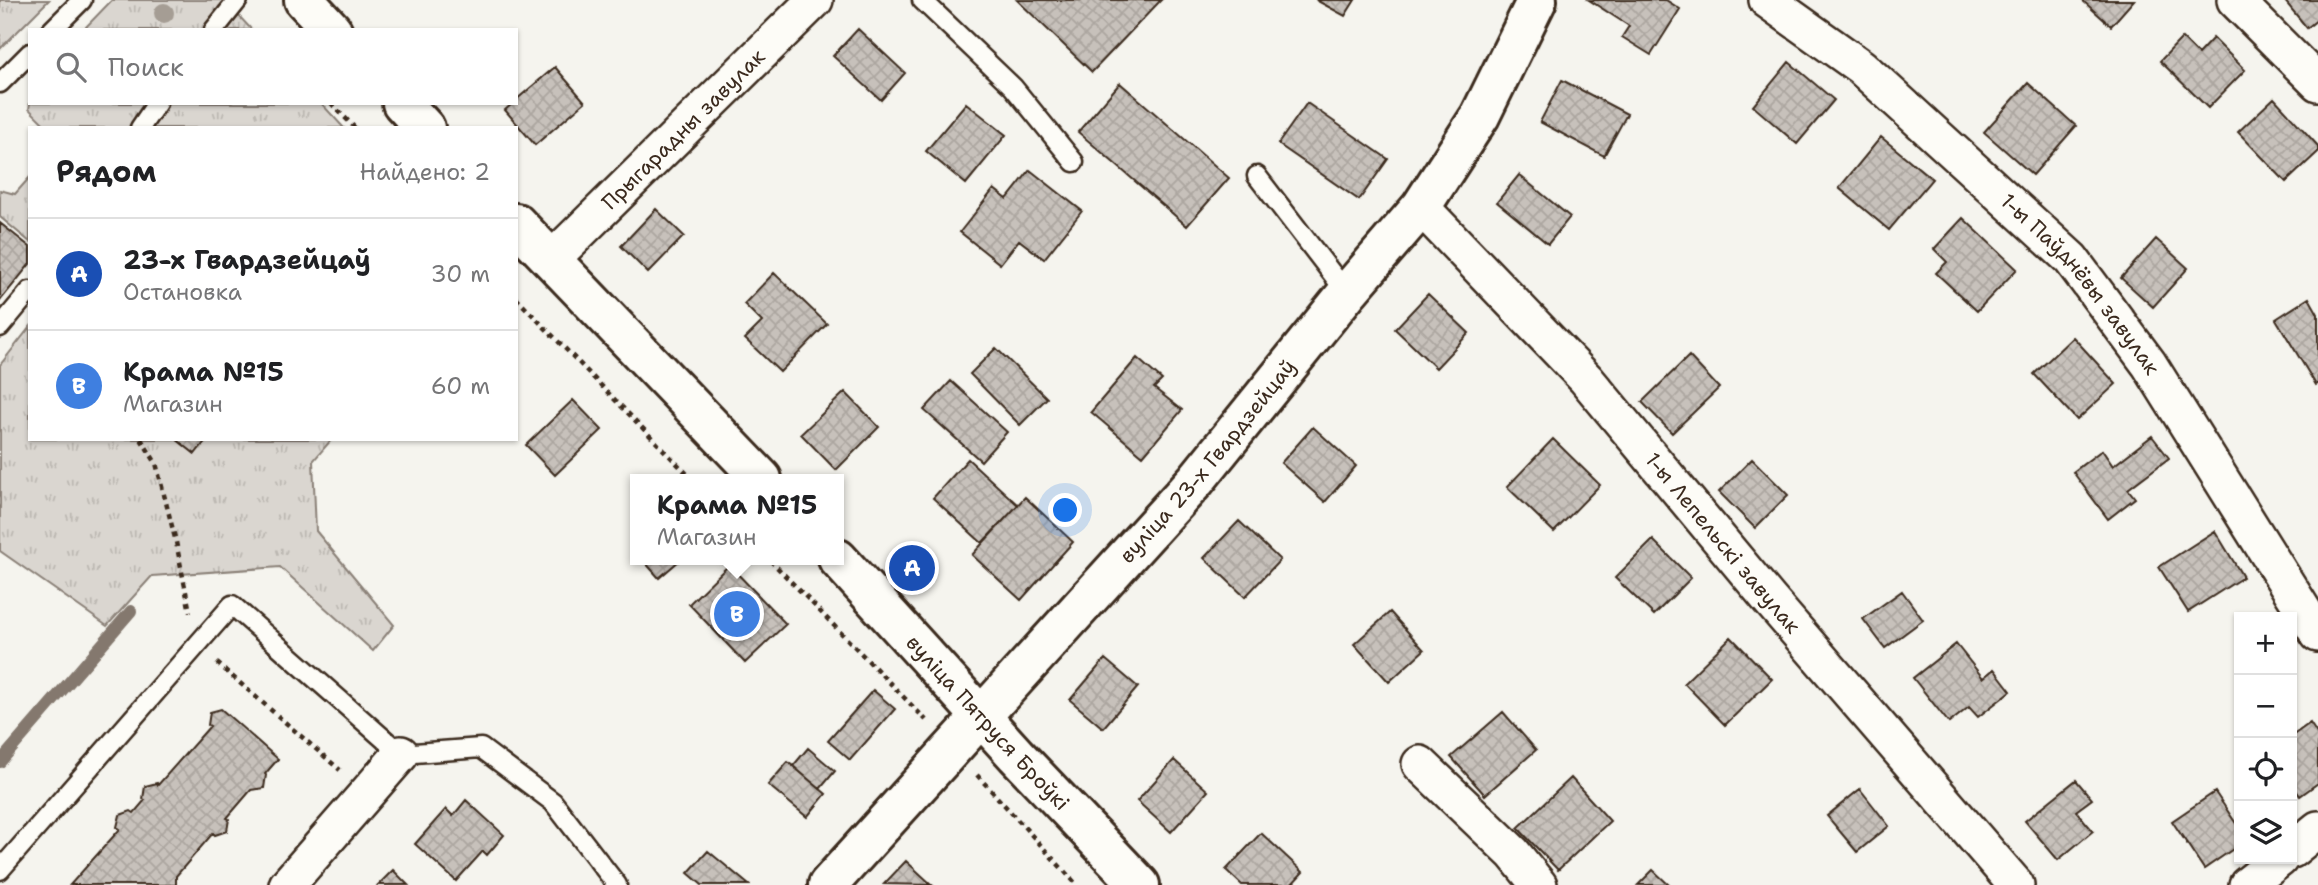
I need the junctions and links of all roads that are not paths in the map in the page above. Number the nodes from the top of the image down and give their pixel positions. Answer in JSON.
{"nodes":[{"id":1,"x":82,"y":0,"type":"edge"},
{"id":2,"x":237,"y":0,"type":"edge"},
{"id":3,"x":304,"y":0,"type":"edge"},
{"id":4,"x":815,"y":0,"type":"edge"},
{"id":5,"x":922,"y":0,"type":"edge"},
{"id":6,"x":1537,"y":0,"type":"edge"},
{"id":7,"x":1767,"y":0,"type":"edge"},
{"id":8,"x":2235,"y":0,"type":"edge"},
{"id":9,"x":54,"y":28,"type":"edge"},
{"id":10,"x":216,"y":28,"type":"edge"},
{"id":11,"x":330,"y":28,"type":"edge"},
{"id":12,"x":28,"y":55,"type":"edge"},
{"id":13,"x":0,"y":83,"type":"edge"},
{"id":14,"x":2318,"y":83,"type":"edge"},
{"id":15,"x":156,"y":105,"type":"edge"},
{"id":16,"x":404,"y":105,"type":"edge"},
{"id":17,"x":141,"y":126,"type":"edge"},
{"id":18,"x":423,"y":126,"type":"edge"},
{"id":19,"x":1074,"y":162,"type":"dead end"},
{"id":20,"x":1257,"y":176,"type":"dead end"},
{"id":21,"x":1421,"y":206,"type":"junction"},
{"id":22,"x":518,"y":225,"type":"edge"},
{"id":23,"x":551,"y":260,"type":"junction"},
{"id":24,"x":28,"y":293,"type":"edge"},
{"id":25,"x":1347,"y":293,"type":"junction"},
{"id":26,"x":0,"y":327,"type":"edge"},
{"id":27,"x":757,"y":474,"type":"edge"},
{"id":28,"x":843,"y":565,"type":"edge"},
{"id":29,"x":2318,"y":634,"type":"edge"},
{"id":30,"x":981,"y":716,"type":"junction"},
{"id":31,"x":401,"y":754,"type":"junction"},
{"id":32,"x":1420,"y":764,"type":"dead end"},
{"id":33,"x":2318,"y":829,"type":"edge"},
{"id":34,"x":2297,"y":846,"type":"edge"},
{"id":35,"x":2274,"y":864,"type":"edge"},
{"id":36,"x":0,"y":870,"type":"edge"},
{"id":37,"x":287,"y":885,"type":"edge"},
{"id":38,"x":617,"y":885,"type":"edge"},
{"id":39,"x":828,"y":885,"type":"edge"},
{"id":40,"x":1140,"y":885,"type":"edge"},
{"id":41,"x":1539,"y":885,"type":"edge"},
{"id":42,"x":2016,"y":885,"type":"edge"},
{"id":43,"x":2247,"y":885,"type":"edge"}],
"edges":[{"from":1,"to":9,"type":"lane"},
{"from":2,"to":10,"type":"lane"},
{"from":3,"to":11,"type":"street"},
{"from":4,"to":23,"type":"street","name":"Прыгарадны завулак"},
{"from":5,"to":19,"type":"lane"},
{"from":6,"to":21,"type":"street","name":"вуліца 23-х Гвардзейцаў"},
{"from":7,"to":29,"type":"street","name":"1-ы Паўднёвы завулак"},
{"from":8,"to":14,"type":"street"},
{"from":12,"to":13,"type":"lane"},
{"from":15,"to":17,"type":"lane"},
{"from":16,"to":18,"type":"street"},
{"from":20,"to":25,"type":"lane"},
{"from":21,"to":25,"type":"street","name":"вуліца 23-х Гвардзейцаў"},
{"from":21,"to":42,"type":"street","name":"1-ы Лепельскі завулак"},
{"from":22,"to":23,"type":"street"},
{"from":23,"to":27,"type":"street"},
{"from":24,"to":26,"type":"lane"},
{"from":25,"to":30,"type":"street","name":"вуліца 23-х Гвардзейцаў"},
{"from":28,"to":30,"type":"street","name":"вуліца Пятруся Броўкі"},
{"from":30,"to":39,"type":"street","name":"вуліца 23-х Гвардзейцаў"},
{"from":30,"to":40,"type":"street","name":"вуліца Пятруся Броўкі"},
{"from":31,"to":36,"type":"lane"},
{"from":31,"to":37,"type":"street"},
{"from":31,"to":38,"type":"lane"},
{"from":32,"to":41,"type":"street"},
{"from":33,"to":34,"type":"street"},
{"from":35,"to":43,"type":"street"}]}
